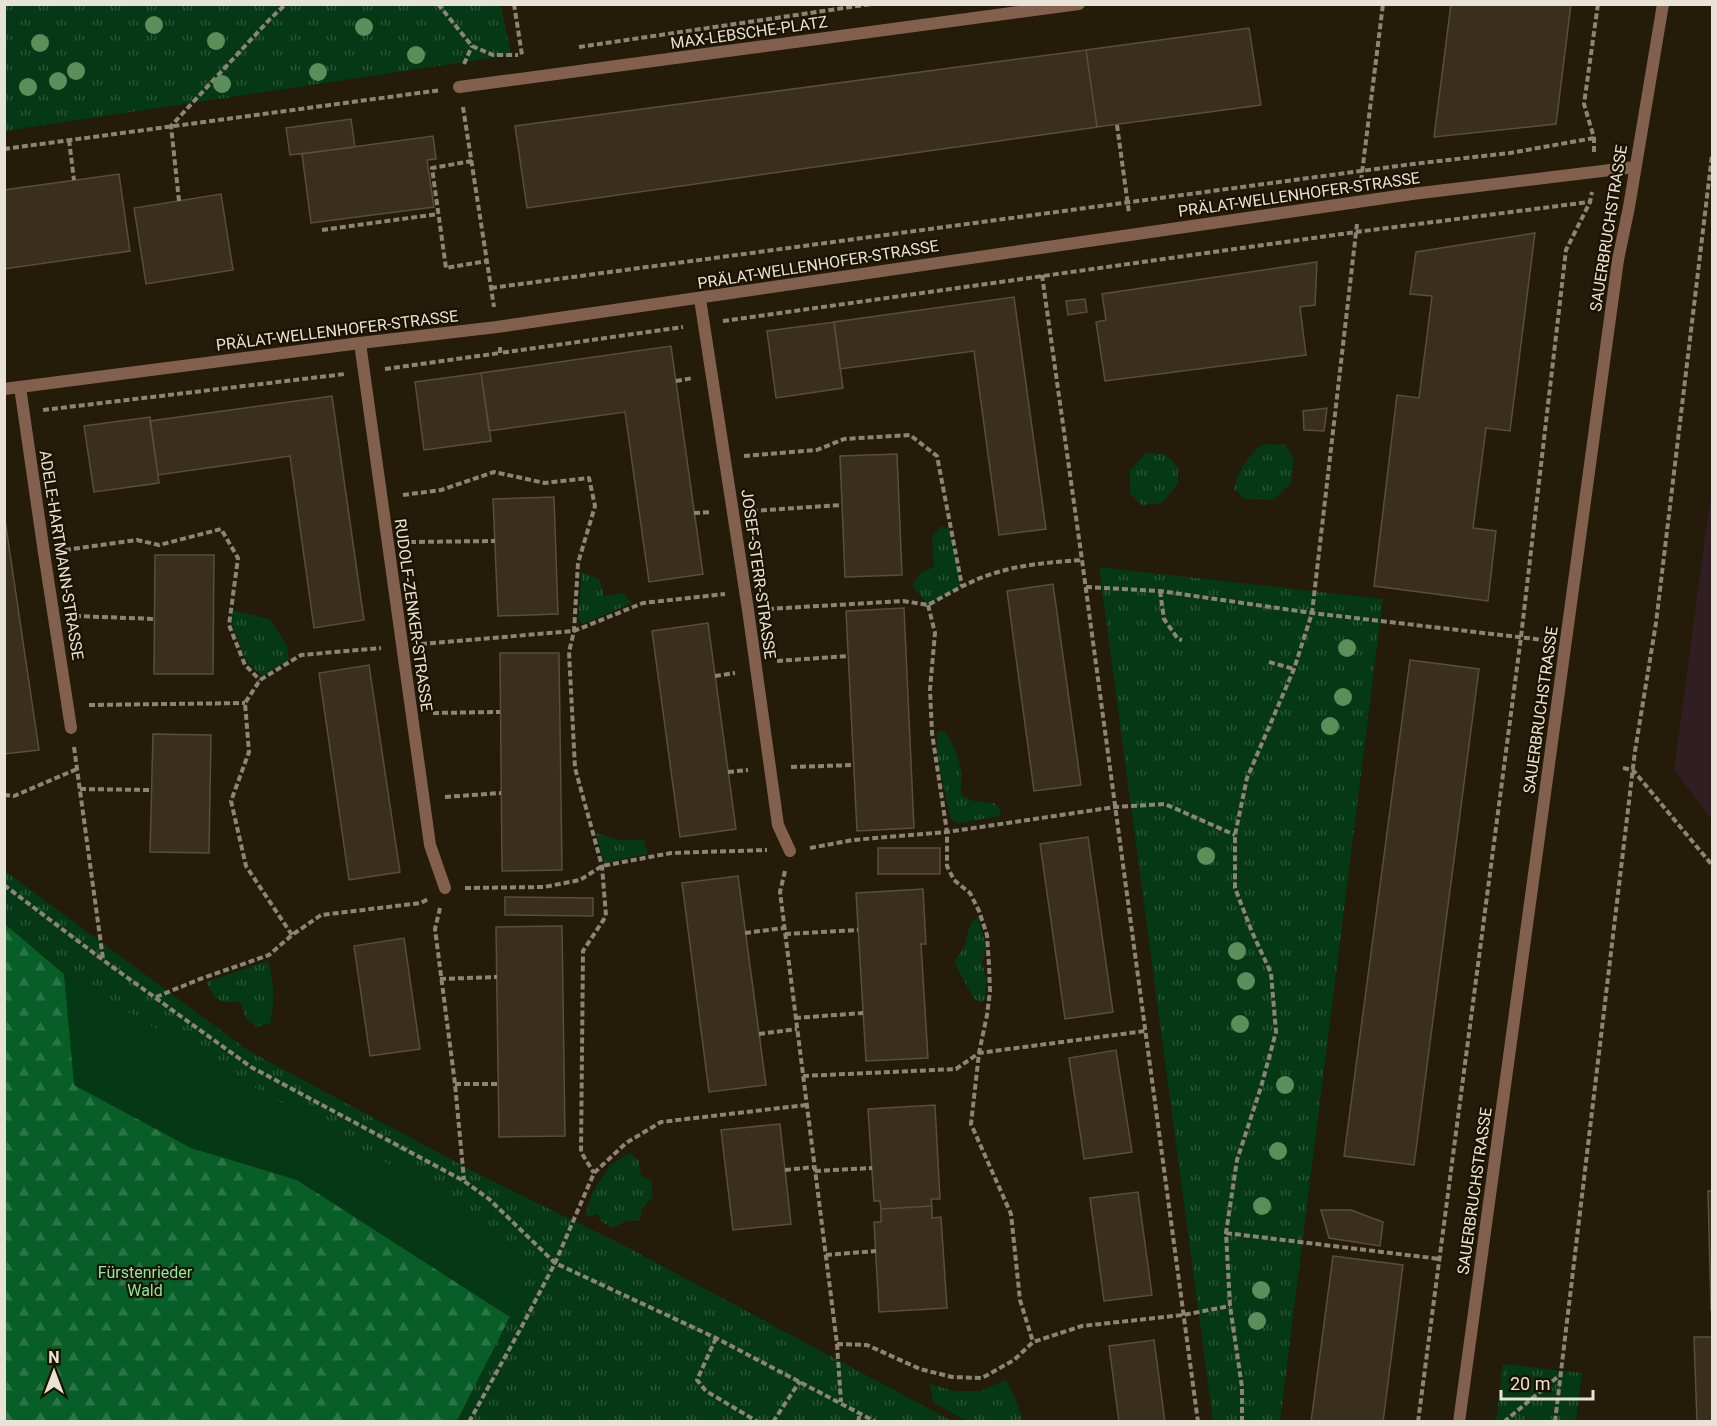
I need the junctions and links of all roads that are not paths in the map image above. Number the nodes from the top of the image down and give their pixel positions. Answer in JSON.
{"nodes":[{"id":1,"x":1079,"y":4,"type":"edge"},
{"id":2,"x":1664,"y":4,"type":"edge"},
{"id":3,"x":459,"y":87,"type":"road end"},
{"id":4,"x":1635,"y":167,"type":"junction"},
{"id":5,"x":700,"y":299,"type":"junction"},
{"id":6,"x":360,"y":343,"type":"junction"},
{"id":7,"x":20,"y":387,"type":"junction"},
{"id":8,"x":4,"y":389,"type":"edge"},
{"id":9,"x":71,"y":728,"type":"road end"},
{"id":10,"x":790,"y":851,"type":"road end"},
{"id":11,"x":446,"y":888,"type":"road end"},
{"id":12,"x":1459,"y":1422,"type":"edge"}],
"edges":[{"from":1,"to":3,"type":"street","name":"MAX-LEBSCHE-PLATZ"},
{"from":2,"to":4,"type":"street","name":"SAUERBRUCHSTRASSE"},
{"from":4,"to":5,"type":"street","name":"PRÄLAT-WELLENHOFER-STRASSE"},
{"from":4,"to":12,"type":"street","name":"SAUERBRUCHSTRASSE"},
{"from":5,"to":6,"type":"street","name":"PRÄLAT-WELLENHOFER-STRASSE"},
{"from":5,"to":10,"type":"street","name":"JOSEF-STERR-STRASSE"},
{"from":6,"to":7,"type":"street","name":"PRÄLAT-WELLENHOFER-STRASSE"},
{"from":6,"to":11,"type":"street","name":"RUDOLF-ZENKER-STRASSE"},
{"from":7,"to":8,"type":"street","name":"PRÄLAT-WELLENHOFER-STRASSE"},
{"from":7,"to":9,"type":"street","name":"ADELE-HARTMANN-STRASSE"}]}
